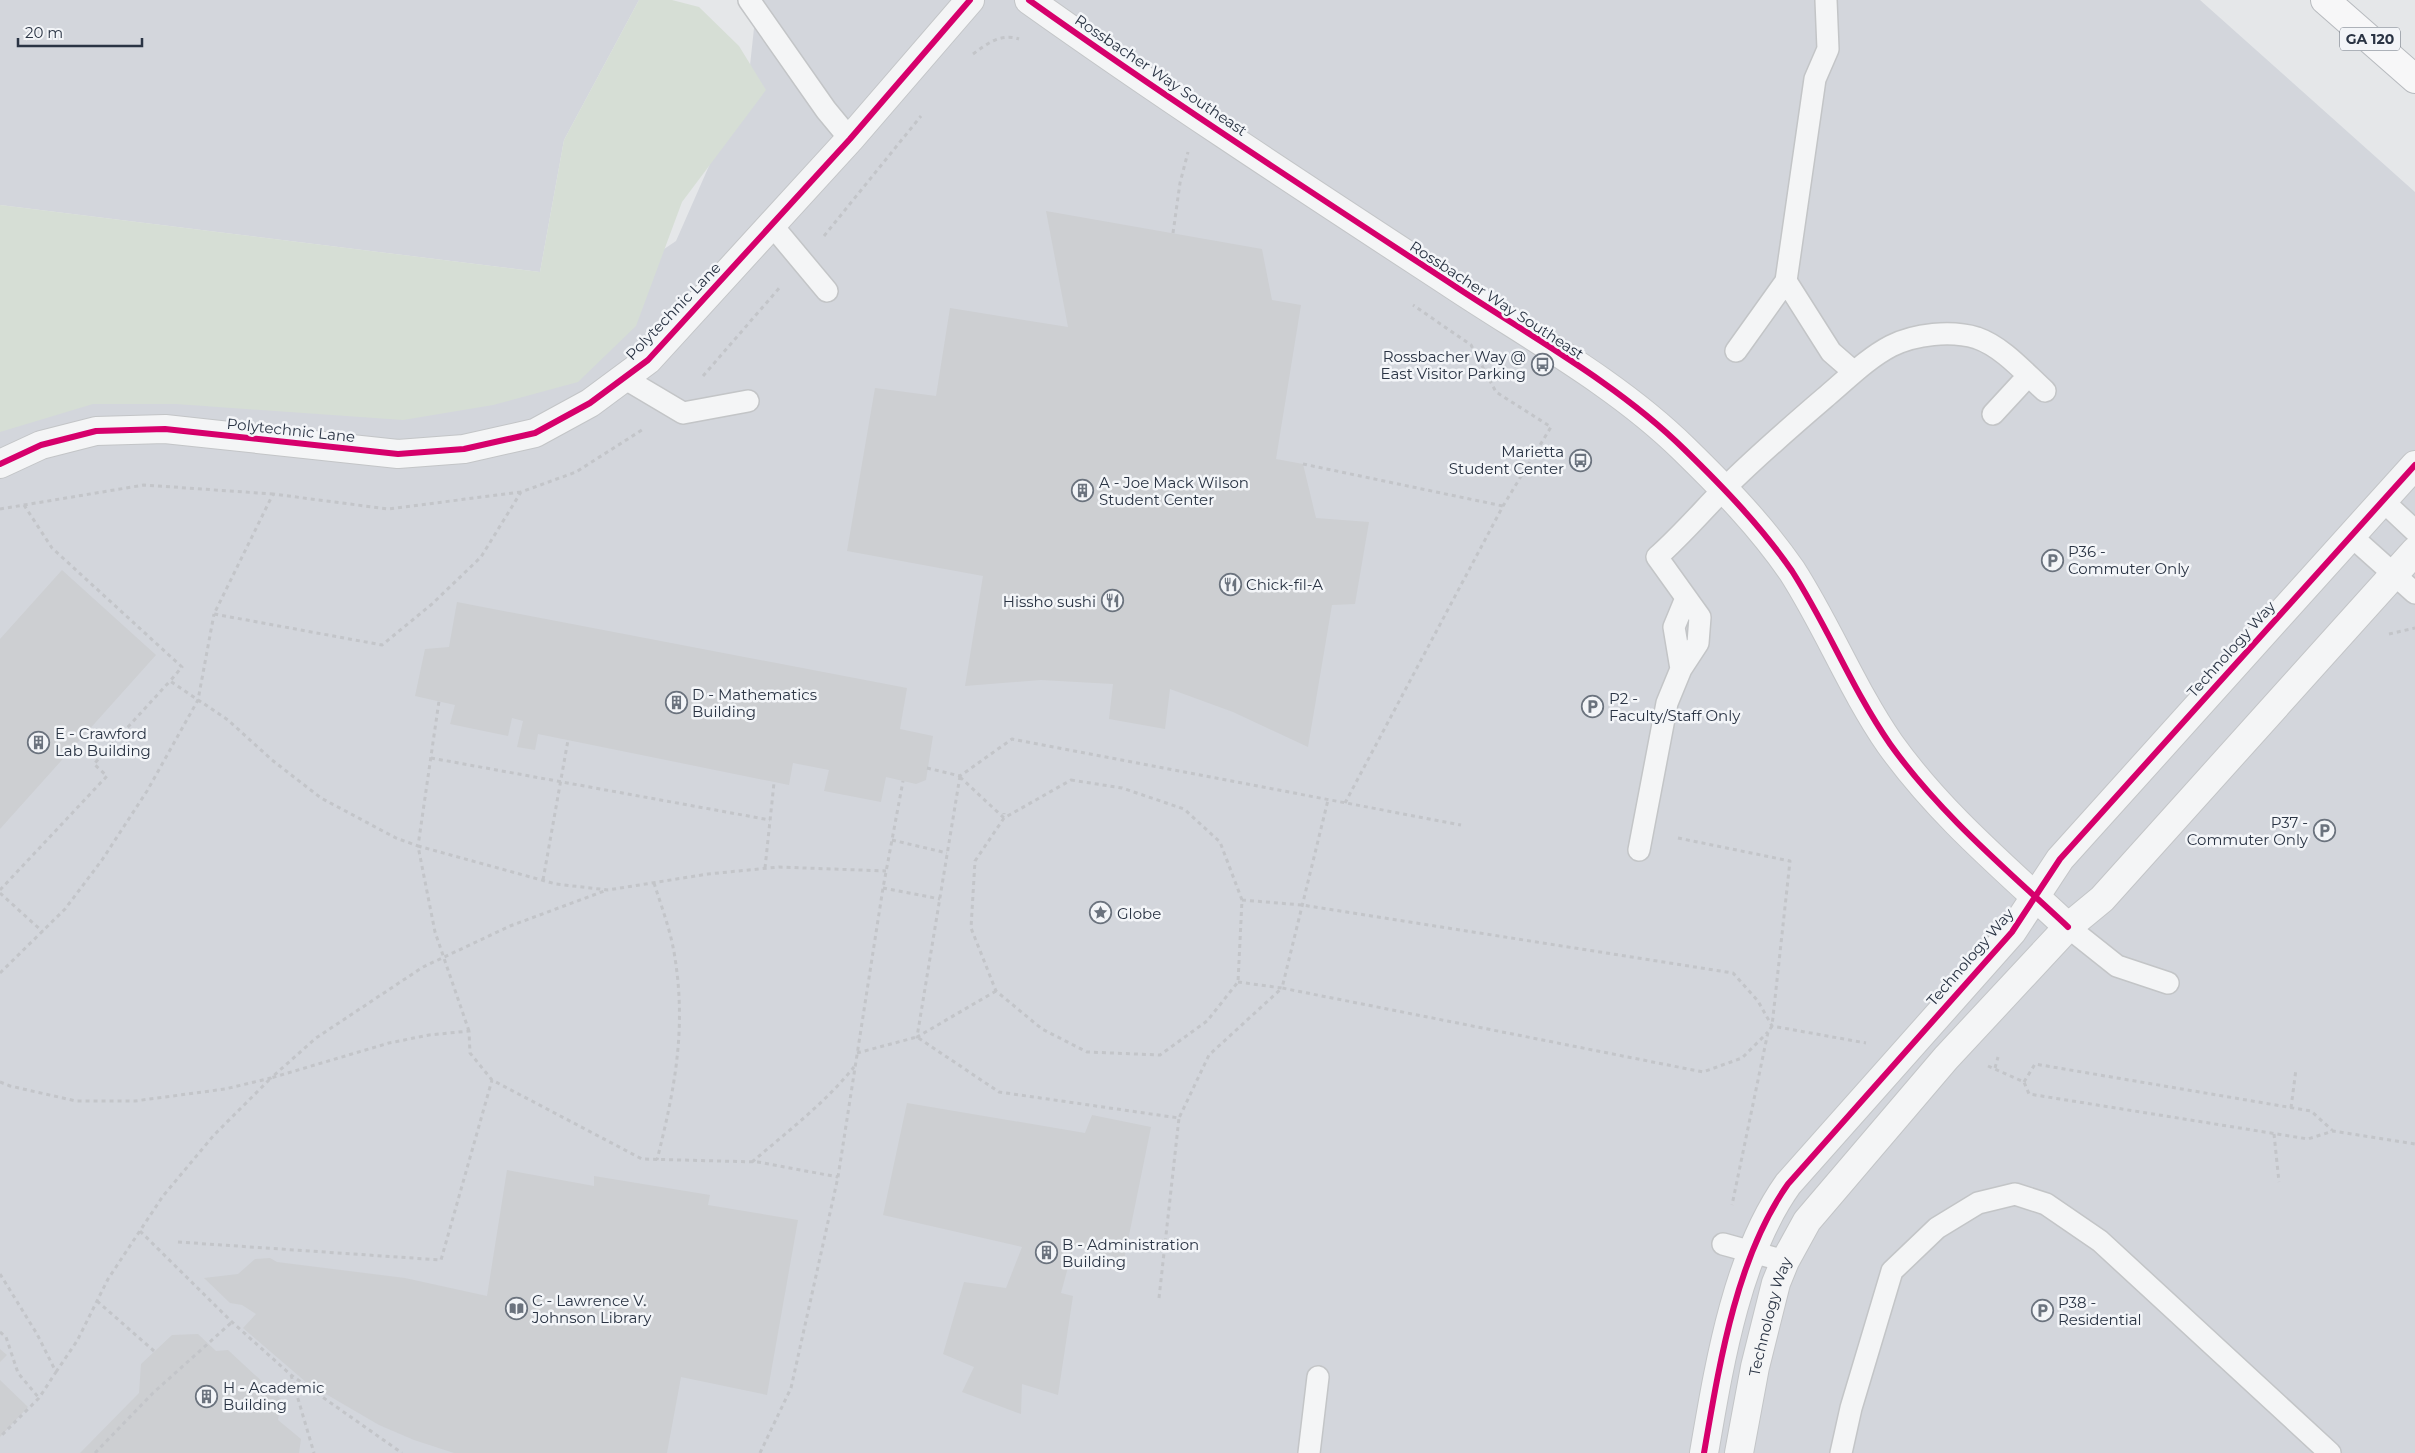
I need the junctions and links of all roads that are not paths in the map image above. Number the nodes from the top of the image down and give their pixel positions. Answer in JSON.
{"nodes":[{"id":1,"x":748,"y":0,"type":"edge"},
{"id":2,"x":970,"y":0,"type":"edge"},
{"id":3,"x":1029,"y":0,"type":"edge"},
{"id":4,"x":1826,"y":0,"type":"edge"},
{"id":5,"x":2326,"y":0,"type":"edge"},
{"id":6,"x":2415,"y":79,"type":"edge"},
{"id":7,"x":850,"y":138,"type":"junction"},
{"id":8,"x":771,"y":224,"type":"junction"},
{"id":9,"x":1786,"y":280,"type":"junction"},
{"id":10,"x":827,"y":291,"type":"dead end"},
{"id":11,"x":1736,"y":351,"type":"dead end"},
{"id":12,"x":1854,"y":372,"type":"junction"},
{"id":13,"x":2028,"y":376,"type":"junction"},
{"id":14,"x":624,"y":378,"type":"junction"},
{"id":15,"x":2045,"y":392,"type":"dead end"},
{"id":16,"x":748,"y":401,"type":"dead end"},
{"id":17,"x":1993,"y":414,"type":"dead end"},
{"id":18,"x":0,"y":464,"type":"edge"},
{"id":19,"x":2415,"y":465,"type":"edge"},
{"id":20,"x":1724,"y":488,"type":"junction"},
{"id":21,"x":2382,"y":500,"type":"junction"},
{"id":22,"x":2415,"y":531,"type":"edge"},
{"id":23,"x":2350,"y":535,"type":"junction"},
{"id":24,"x":2415,"y":551,"type":"edge"},
{"id":25,"x":2394,"y":575,"type":"junction"},
{"id":26,"x":2415,"y":594,"type":"edge"},
{"id":27,"x":1639,"y":850,"type":"dead end"},
{"id":28,"x":2035,"y":896,"type":"junction"},
{"id":29,"x":2068,"y":926,"type":"junction"},
{"id":30,"x":2168,"y":983,"type":"dead end"},
{"id":31,"x":1723,"y":1244,"type":"dead end"},
{"id":32,"x":1750,"y":1253,"type":"junction"},
{"id":33,"x":1785,"y":1261,"type":"junction"},
{"id":34,"x":1318,"y":1377,"type":"dead end"},
{"id":35,"x":1309,"y":1453,"type":"edge"},
{"id":36,"x":1704,"y":1453,"type":"edge"},
{"id":37,"x":1739,"y":1453,"type":"edge"},
{"id":38,"x":1841,"y":1453,"type":"edge"},
{"id":39,"x":2330,"y":1453,"type":"edge"}],
"edges":[{"from":1,"to":7,"type":"lane"},
{"from":2,"to":7,"type":"street","name":"Polytechnic Lane"},
{"from":3,"to":20,"type":"street","name":"Rossbacher Way Southeast"},
{"from":4,"to":9,"type":"lane"},
{"from":5,"to":6,"type":"highway","number":"GA 120"},
{"from":7,"to":8,"type":"street","name":"Polytechnic Lane"},
{"from":8,"to":10,"type":"lane"},
{"from":8,"to":14,"type":"street","name":"Polytechnic Lane"},
{"from":9,"to":11,"type":"lane"},
{"from":9,"to":12,"type":"lane"},
{"from":12,"to":13,"type":"lane"},
{"from":12,"to":20,"type":"lane"},
{"from":13,"to":15,"type":"lane"},
{"from":13,"to":17,"type":"lane"},
{"from":14,"to":16,"type":"lane"},
{"from":14,"to":18,"type":"street","name":"Polytechnic Lane"},
{"from":19,"to":21,"type":"street","name":"Technology Way"},
{"from":20,"to":27,"type":"lane"},
{"from":20,"to":28,"type":"street","name":"Rossbacher Way Southeast"},
{"from":21,"to":22,"type":"lane"},
{"from":21,"to":23,"type":"street","name":"Technology Way"},
{"from":23,"to":25,"type":"lane"},
{"from":23,"to":28,"type":"street","name":"Technology Way"},
{"from":24,"to":25,"type":"street","name":"Technology Way"},
{"from":25,"to":26,"type":"lane"},
{"from":25,"to":29,"type":"street","name":"Technology Way"},
{"from":28,"to":29,"type":"street","name":"Rossbacher Way Southeast"},
{"from":28,"to":32,"type":"street","name":"Technology Way"},
{"from":29,"to":30,"type":"lane"},
{"from":29,"to":33,"type":"street","name":"Technology Way"},
{"from":31,"to":32,"type":"lane"},
{"from":32,"to":33,"type":"lane"},
{"from":32,"to":36,"type":"street","name":"Technology Way"},
{"from":33,"to":37,"type":"street","name":"Technology Way"},
{"from":34,"to":35,"type":"lane"},
{"from":38,"to":39,"type":"lane"}]}
